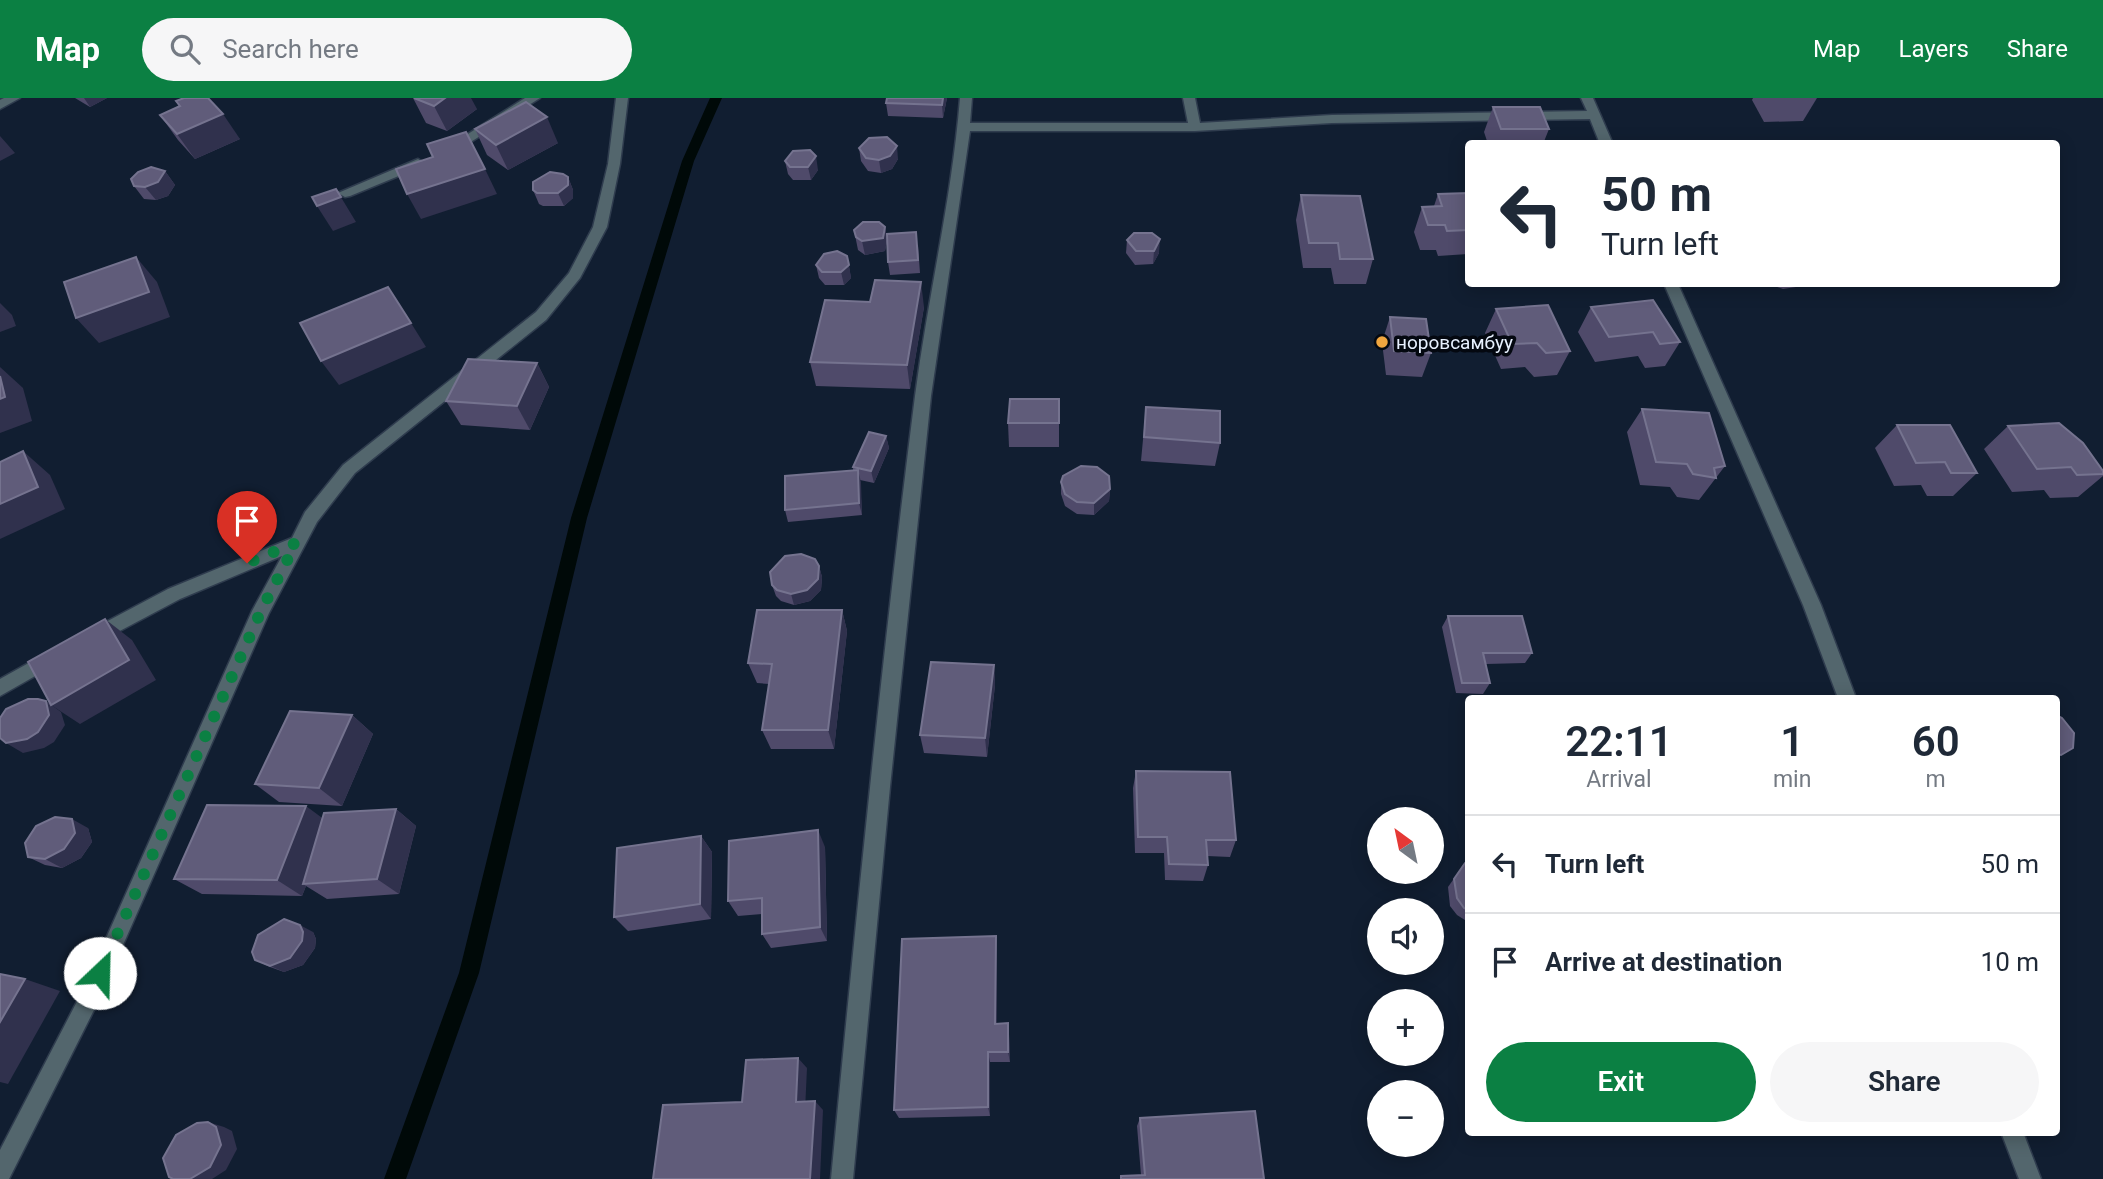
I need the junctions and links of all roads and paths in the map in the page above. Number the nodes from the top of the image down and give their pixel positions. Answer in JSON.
{"nodes":[{"id":1,"x":14,"y":98,"type":"edge"},
{"id":2,"x":534,"y":98,"type":"edge"},
{"id":3,"x":622,"y":98,"type":"edge"},
{"id":4,"x":966,"y":98,"type":"edge"},
{"id":5,"x":1189,"y":98,"type":"edge"},
{"id":6,"x":1587,"y":98,"type":"edge"},
{"id":7,"x":0,"y":105,"type":"edge"},
{"id":8,"x":1594,"y":115,"type":"junction"},
{"id":9,"x":965,"y":127,"type":"junction"},
{"id":10,"x":1195,"y":127,"type":"junction"},
{"id":11,"x":1605,"y":140,"type":"edge"},
{"id":12,"x":345,"y":193,"type":"dead end"},
{"id":13,"x":1672,"y":287,"type":"edge"},
{"id":14,"x":296,"y":543,"type":"junction"},
{"id":15,"x":0,"y":688,"type":"edge"},
{"id":16,"x":1846,"y":695,"type":"edge"},
{"id":17,"x":2014,"y":1136,"type":"edge"},
{"id":18,"x":0,"y":1173,"type":"edge"},
{"id":19,"x":842,"y":1179,"type":"edge"},
{"id":20,"x":2030,"y":1179,"type":"edge"}],
"edges":[{"from":1,"to":7,"type":"street"},
{"from":2,"to":12,"type":"street"},
{"from":3,"to":14,"type":"street"},
{"from":4,"to":9,"type":"street"},
{"from":5,"to":10,"type":"street"},
{"from":6,"to":8,"type":"street"},
{"from":8,"to":10,"type":"street"},
{"from":8,"to":11,"type":"street"},
{"from":9,"to":10,"type":"street"},
{"from":9,"to":19,"type":"street"},
{"from":13,"to":16,"type":"street"},
{"from":14,"to":15,"type":"street"},
{"from":14,"to":18,"type":"street"},
{"from":17,"to":20,"type":"street"}]}
